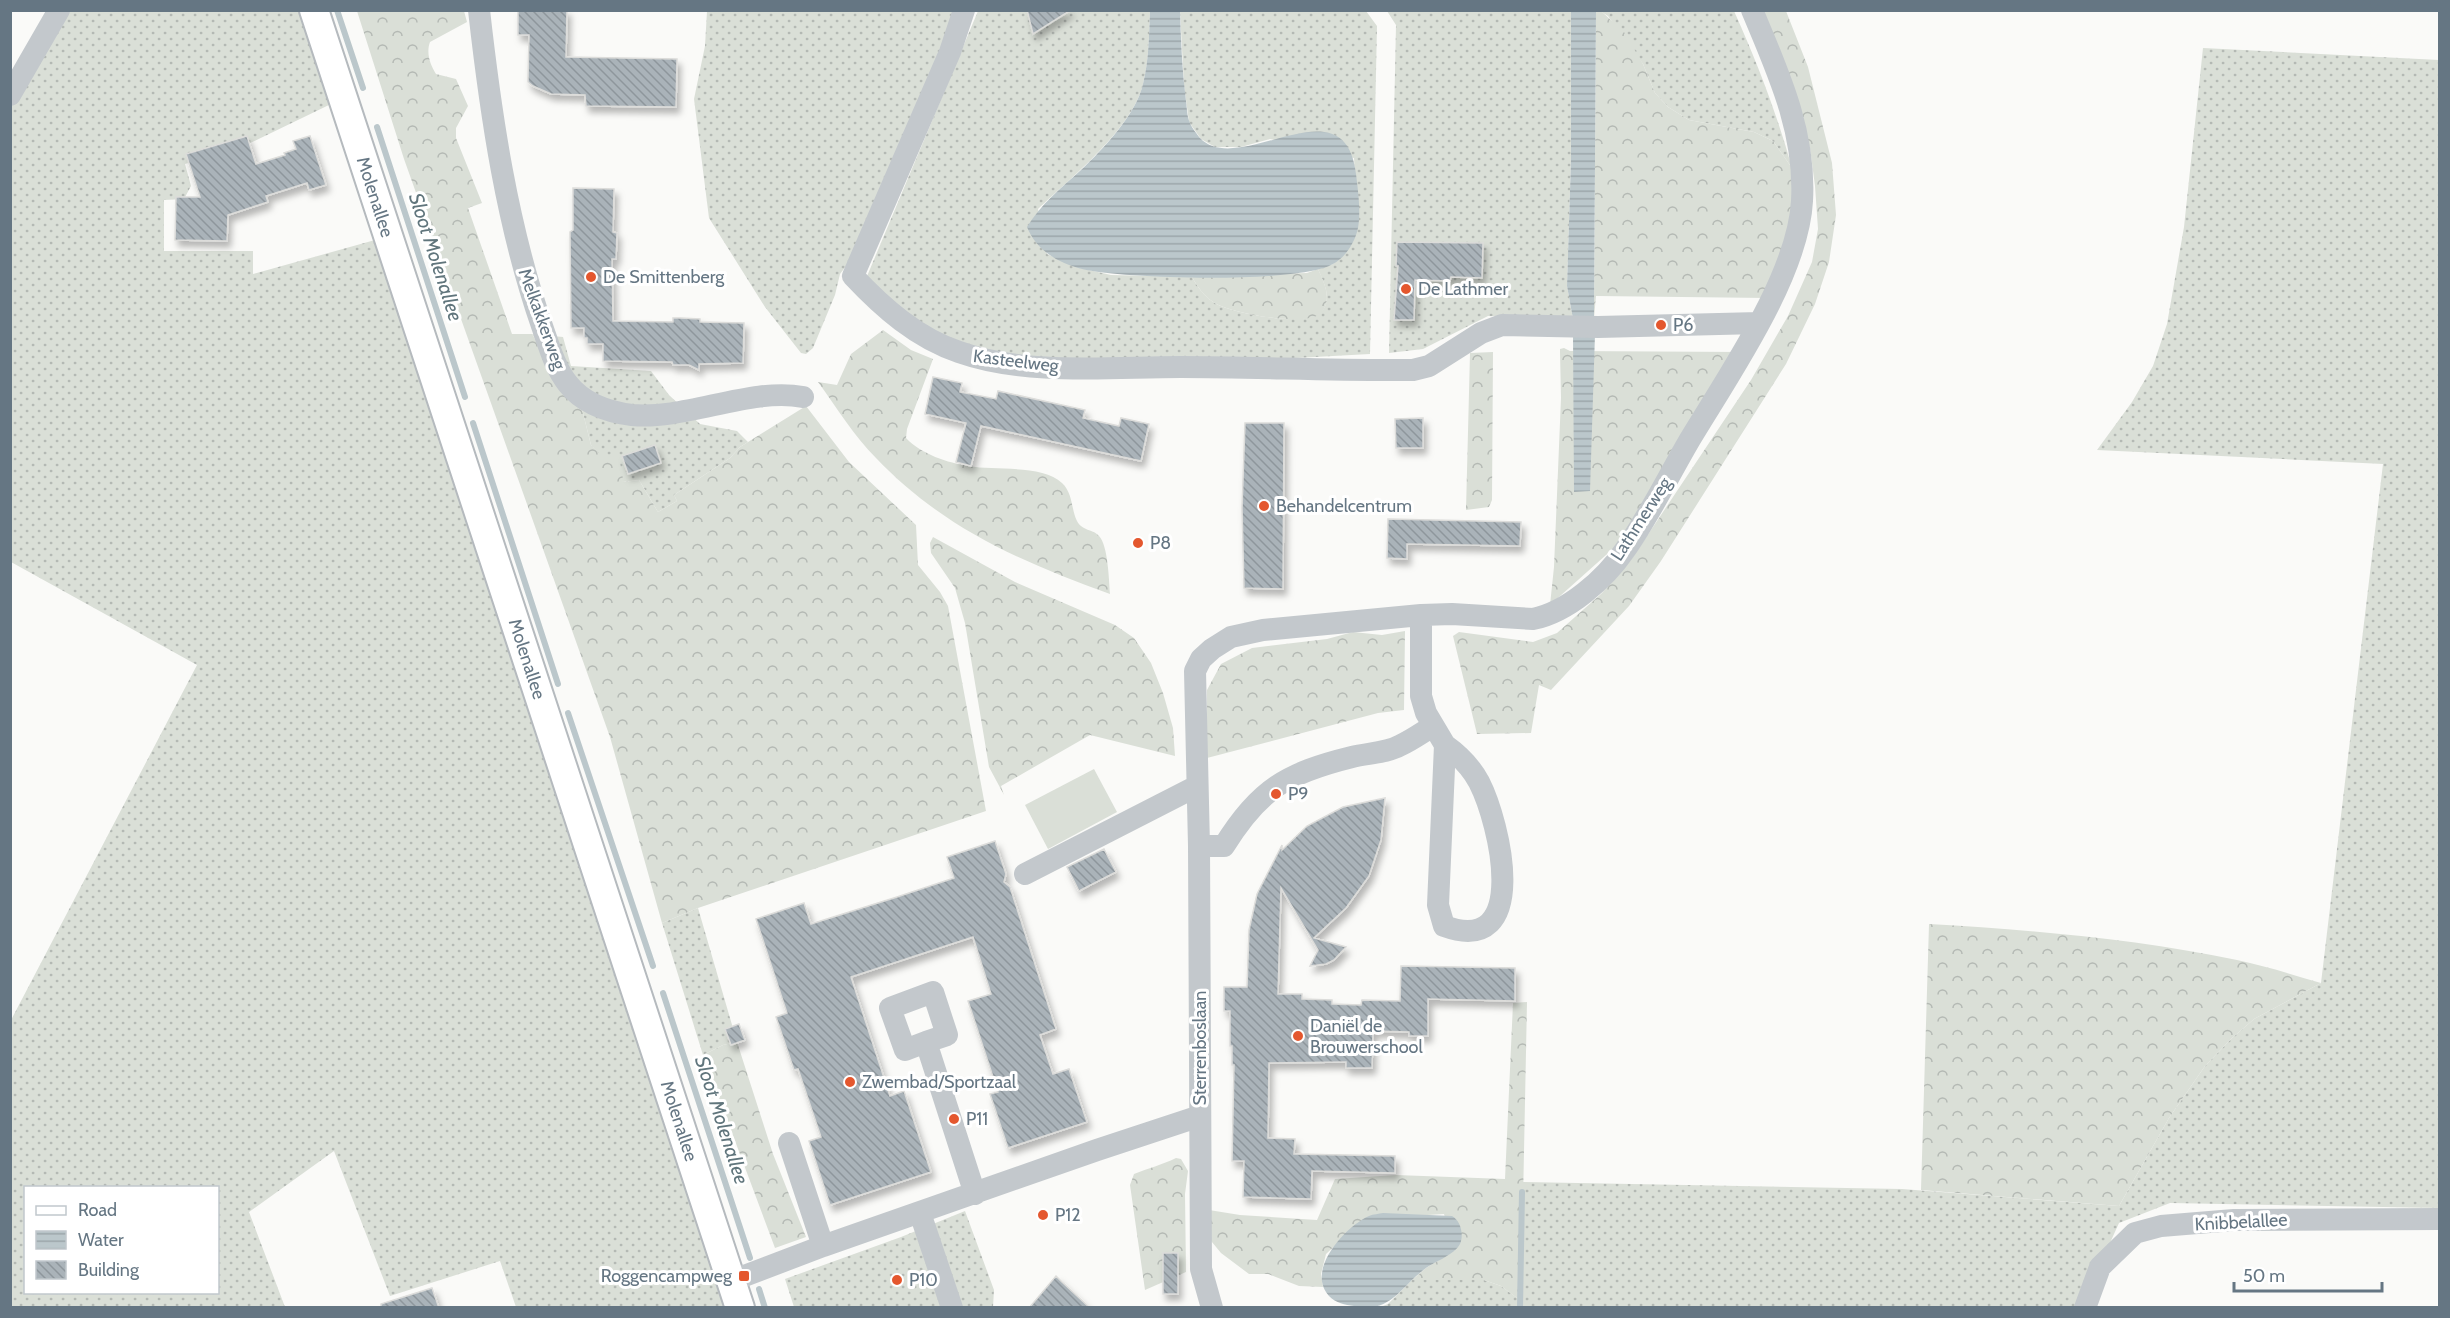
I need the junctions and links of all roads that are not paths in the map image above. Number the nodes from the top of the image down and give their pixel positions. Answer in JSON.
{"nodes":[{"id":1,"x":59,"y":10,"type":"edge"},
{"id":2,"x":314,"y":10,"type":"edge"},
{"id":3,"x":479,"y":10,"type":"edge"},
{"id":4,"x":964,"y":10,"type":"edge"},
{"id":5,"x":1752,"y":10,"type":"edge"},
{"id":6,"x":10,"y":95,"type":"edge"},
{"id":7,"x":1759,"y":323,"type":"junction"},
{"id":8,"x":803,"y":397,"type":"dead end"},
{"id":9,"x":1421,"y":615,"type":"junction"},
{"id":10,"x":1195,"y":671,"type":"joint"},
{"id":11,"x":1439,"y":736,"type":"junction"},
{"id":12,"x":1197,"y":786,"type":"junction"},
{"id":13,"x":1199,"y":846,"type":"junction"},
{"id":14,"x":1025,"y":874,"type":"dead end"},
{"id":15,"x":926,"y":1042,"type":"dead end"},
{"id":16,"x":1200,"y":1116,"type":"junction"},
{"id":17,"x":789,"y":1143,"type":"dead end"},
{"id":18,"x":975,"y":1194,"type":"junction"},
{"id":19,"x":920,"y":1213,"type":"junction"},
{"id":20,"x":2439,"y":1219,"type":"edge"},
{"id":21,"x":823,"y":1246,"type":"junction"},
{"id":22,"x":731,"y":1281,"type":"junction"},
{"id":23,"x":740,"y":1308,"type":"edge"},
{"id":24,"x":952,"y":1308,"type":"edge"},
{"id":25,"x":1212,"y":1308,"type":"edge"},
{"id":26,"x":2085,"y":1308,"type":"edge"}],
"edges":[{"from":1,"to":6,"type":"street"},
{"from":2,"to":22,"type":"main road","name":"Molenallee"},
{"from":3,"to":8,"type":"street","name":"Melkakkerweg"},
{"from":4,"to":7,"type":"street","name":"Kasteelweg"},
{"from":5,"to":7,"type":"street","name":"Lathmerweg"},
{"from":7,"to":9,"type":"street","name":"Lathmerweg"},
{"from":9,"to":10,"type":"street","name":"Lathmerweg"},
{"from":9,"to":11,"type":"street"},
{"from":10,"to":12,"type":"street","name":"Sterrenboslaan"},
{"from":11,"to":11,"type":"street"},
{"from":11,"to":13,"type":"street"},
{"from":12,"to":13,"type":"street","name":"Sterrenboslaan"},
{"from":12,"to":14,"type":"street"},
{"from":13,"to":16,"type":"street","name":"Sterrenboslaan"},
{"from":15,"to":18,"type":"street"},
{"from":16,"to":18,"type":"street"},
{"from":16,"to":25,"type":"street","name":"Sterrenboslaan"},
{"from":17,"to":21,"type":"street"},
{"from":18,"to":19,"type":"street"},
{"from":19,"to":21,"type":"street"},
{"from":19,"to":24,"type":"street"},
{"from":20,"to":26,"type":"street","name":"Knibbelallee"},
{"from":21,"to":22,"type":"street"},
{"from":22,"to":23,"type":"main road","name":"Molenallee"}]}
